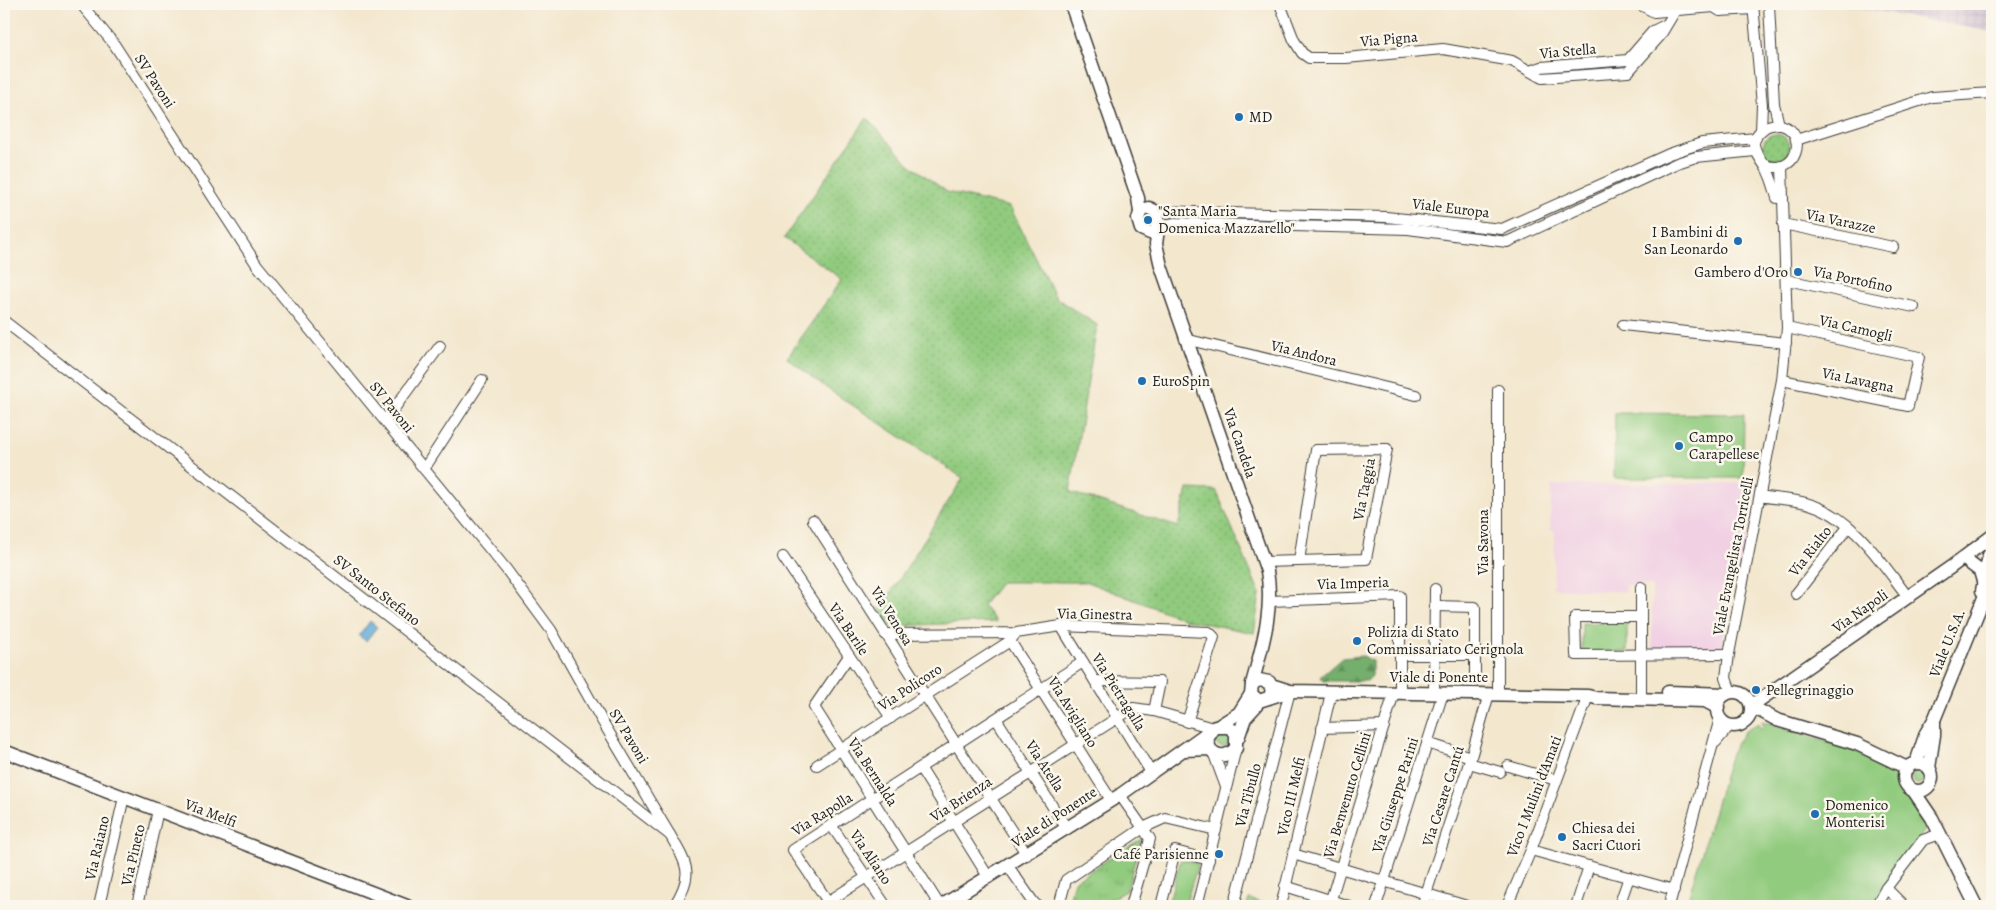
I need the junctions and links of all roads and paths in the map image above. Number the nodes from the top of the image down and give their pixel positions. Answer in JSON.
{"nodes":[{"id":1,"x":82,"y":4,"type":"edge"},
{"id":2,"x":1071,"y":4,"type":"edge"},
{"id":3,"x":1280,"y":4,"type":"edge"},
{"id":4,"x":1639,"y":4,"type":"edge"},
{"id":5,"x":1768,"y":4,"type":"edge"},
{"id":6,"x":1716,"y":5,"type":"edge"},
{"id":7,"x":1753,"y":6,"type":"edge"},
{"id":8,"x":1675,"y":11,"type":"junction"},
{"id":9,"x":1530,"y":71,"type":"joint"},
{"id":10,"x":1992,"y":93,"type":"edge"},
{"id":11,"x":1779,"y":125,"type":"junction"},
{"id":12,"x":1758,"y":134,"type":"junction"},
{"id":13,"x":1796,"y":140,"type":"junction"},
{"id":14,"x":1755,"y":151,"type":"junction"},
{"id":15,"x":1764,"y":164,"type":"junction"},
{"id":16,"x":1782,"y":166,"type":"junction"},
{"id":17,"x":1147,"y":210,"type":"junction"},
{"id":18,"x":1783,"y":221,"type":"junction"},
{"id":19,"x":1154,"y":229,"type":"junction"},
{"id":20,"x":1893,"y":247,"type":"dead end"},
{"id":21,"x":1787,"y":280,"type":"junction"},
{"id":22,"x":1914,"y":307,"type":"dead end"},
{"id":23,"x":4,"y":321,"type":"edge"},
{"id":24,"x":1623,"y":325,"type":"dead end"},
{"id":25,"x":1787,"y":328,"type":"junction"},
{"id":26,"x":1186,"y":339,"type":"junction"},
{"id":27,"x":1786,"y":343,"type":"junction"},
{"id":28,"x":440,"y":346,"type":"dead end"},
{"id":29,"x":1919,"y":358,"type":"joint"},
{"id":30,"x":482,"y":380,"type":"dead end"},
{"id":31,"x":1782,"y":380,"type":"junction"},
{"id":32,"x":1498,"y":390,"type":"dead end"},
{"id":33,"x":1416,"y":395,"type":"dead end"},
{"id":34,"x":385,"y":421,"type":"junction"},
{"id":35,"x":424,"y":469,"type":"junction"},
{"id":36,"x":1760,"y":496,"type":"junction"},
{"id":37,"x":814,"y":520,"type":"dead end"},
{"id":38,"x":1848,"y":527,"type":"junction"},
{"id":39,"x":1989,"y":538,"type":"edge"},
{"id":40,"x":1991,"y":556,"type":"edge"},
{"id":41,"x":783,"y":557,"type":"dead end"},
{"id":42,"x":1299,"y":560,"type":"junction"},
{"id":43,"x":1264,"y":562,"type":"junction"},
{"id":44,"x":1968,"y":562,"type":"junction"},
{"id":45,"x":1951,"y":567,"type":"junction"},
{"id":46,"x":1988,"y":580,"type":"edge"},
{"id":47,"x":1641,"y":587,"type":"dead end"},
{"id":48,"x":1434,"y":589,"type":"dead end"},
{"id":49,"x":1796,"y":594,"type":"dead end"},
{"id":50,"x":1908,"y":597,"type":"junction"},
{"id":51,"x":1270,"y":601,"type":"junction"},
{"id":52,"x":1434,"y":606,"type":"junction"},
{"id":53,"x":1641,"y":618,"type":"junction"},
{"id":54,"x":1061,"y":626,"type":"junction"},
{"id":55,"x":885,"y":634,"type":"junction"},
{"id":56,"x":1013,"y":637,"type":"junction"},
{"id":57,"x":1729,"y":654,"type":"junction"},
{"id":58,"x":1400,"y":655,"type":"junction"},
{"id":59,"x":1433,"y":655,"type":"junction"},
{"id":60,"x":1474,"y":655,"type":"junction"},
{"id":61,"x":1641,"y":655,"type":"junction"},
{"id":62,"x":849,"y":656,"type":"junction"},
{"id":63,"x":1260,"y":656,"type":"junction"},
{"id":64,"x":1083,"y":662,"type":"junction"},
{"id":65,"x":1474,"y":677,"type":"dead end"},
{"id":66,"x":1095,"y":681,"type":"junction"},
{"id":67,"x":1268,"y":682,"type":"junction"},
{"id":68,"x":1041,"y":690,"type":"junction"},
{"id":69,"x":1290,"y":691,"type":"junction"},
{"id":70,"x":1331,"y":692,"type":"junction"},
{"id":71,"x":1397,"y":693,"type":"junction"},
{"id":72,"x":1438,"y":693,"type":"junction"},
{"id":73,"x":1728,"y":693,"type":"junction"},
{"id":74,"x":1258,"y":694,"type":"junction"},
{"id":75,"x":1494,"y":694,"type":"junction"},
{"id":76,"x":925,"y":696,"type":"junction"},
{"id":77,"x":1588,"y":696,"type":"junction"},
{"id":78,"x":1641,"y":696,"type":"junction"},
{"id":79,"x":1748,"y":707,"type":"junction"},
{"id":80,"x":1154,"y":711,"type":"junction"},
{"id":81,"x":1117,"y":717,"type":"junction"},
{"id":82,"x":1723,"y":717,"type":"junction"},
{"id":83,"x":890,"y":718,"type":"junction"},
{"id":84,"x":997,"y":720,"type":"junction"},
{"id":85,"x":1934,"y":720,"type":"junction"},
{"id":86,"x":1190,"y":722,"type":"junction"},
{"id":87,"x":1384,"y":726,"type":"junction"},
{"id":88,"x":1215,"y":728,"type":"junction"},
{"id":89,"x":1322,"y":728,"type":"junction"},
{"id":90,"x":1194,"y":742,"type":"junction"},
{"id":91,"x":1237,"y":743,"type":"junction"},
{"id":92,"x":1427,"y":743,"type":"junction"},
{"id":93,"x":1075,"y":744,"type":"junction"},
{"id":94,"x":957,"y":745,"type":"junction"},
{"id":95,"x":841,"y":749,"type":"junction"},
{"id":96,"x":1181,"y":750,"type":"junction"},
{"id":97,"x":4,"y":751,"type":"edge"},
{"id":98,"x":1212,"y":751,"type":"junction"},
{"id":99,"x":1470,"y":760,"type":"junction"},
{"id":100,"x":817,"y":765,"type":"dead end"},
{"id":101,"x":1929,"y":768,"type":"junction"},
{"id":102,"x":921,"y":769,"type":"junction"},
{"id":103,"x":1909,"y":769,"type":"junction"},
{"id":104,"x":1031,"y":772,"type":"junction"},
{"id":105,"x":1152,"y":774,"type":"junction"},
{"id":106,"x":1556,"y":780,"type":"junction"},
{"id":107,"x":1930,"y":786,"type":"junction"},
{"id":108,"x":1226,"y":788,"type":"junction"},
{"id":109,"x":1913,"y":790,"type":"junction"},
{"id":110,"x":124,"y":797,"type":"junction"},
{"id":111,"x":990,"y":798,"type":"junction"},
{"id":112,"x":1116,"y":798,"type":"junction"},
{"id":113,"x":873,"y":800,"type":"junction"},
{"id":114,"x":158,"y":810,"type":"junction"},
{"id":115,"x":1932,"y":818,"type":"junction"},
{"id":116,"x":953,"y":822,"type":"junction"},
{"id":117,"x":831,"y":825,"type":"junction"},
{"id":118,"x":1143,"y":828,"type":"junction"},
{"id":119,"x":1067,"y":829,"type":"junction"},
{"id":120,"x":1216,"y":830,"type":"junction"},
{"id":121,"x":1940,"y":834,"type":"junction"},
{"id":122,"x":670,"y":835,"type":"junction"},
{"id":123,"x":1530,"y":850,"type":"junction"},
{"id":124,"x":907,"y":852,"type":"junction"},
{"id":125,"x":1293,"y":854,"type":"junction"},
{"id":126,"x":1027,"y":855,"type":"junction"},
{"id":127,"x":1209,"y":860,"type":"junction"},
{"id":128,"x":1008,"y":866,"type":"junction"},
{"id":129,"x":1589,"y":866,"type":"junction"},
{"id":130,"x":1340,"y":867,"type":"junction"},
{"id":131,"x":1629,"y":877,"type":"junction"},
{"id":132,"x":866,"y":878,"type":"junction"},
{"id":133,"x":989,"y":878,"type":"junction"},
{"id":134,"x":1383,"y":881,"type":"junction"},
{"id":135,"x":1285,"y":886,"type":"junction"},
{"id":136,"x":1886,"y":888,"type":"junction"},
{"id":137,"x":1674,"y":890,"type":"junction"},
{"id":138,"x":1427,"y":894,"type":"junction"},
{"id":139,"x":1330,"y":903,"type":"edge"},
{"id":140,"x":827,"y":905,"type":"edge"},
{"id":141,"x":948,"y":905,"type":"edge"},
{"id":142,"x":1034,"y":905,"type":"edge"},
{"id":143,"x":1973,"y":905,"type":"edge"},
{"id":144,"x":99,"y":906,"type":"edge"},
{"id":145,"x":137,"y":906,"type":"edge"},
{"id":146,"x":407,"y":906,"type":"edge"},
{"id":147,"x":674,"y":906,"type":"edge"},
{"id":148,"x":886,"y":906,"type":"edge"},
{"id":149,"x":1059,"y":906,"type":"edge"},
{"id":150,"x":1131,"y":906,"type":"edge"},
{"id":151,"x":1161,"y":906,"type":"edge"},
{"id":152,"x":1197,"y":906,"type":"edge"},
{"id":153,"x":1234,"y":906,"type":"edge"},
{"id":154,"x":1280,"y":906,"type":"edge"},
{"id":155,"x":1350,"y":906,"type":"edge"},
{"id":156,"x":1376,"y":906,"type":"edge"},
{"id":157,"x":1422,"y":906,"type":"edge"},
{"id":158,"x":1467,"y":906,"type":"edge"},
{"id":159,"x":1507,"y":906,"type":"edge"},
{"id":160,"x":1576,"y":906,"type":"edge"},
{"id":161,"x":1619,"y":906,"type":"edge"},
{"id":162,"x":1669,"y":906,"type":"edge"},
{"id":163,"x":1876,"y":906,"type":"edge"},
{"id":164,"x":1904,"y":906,"type":"edge"}],
"edges":[{"from":1,"to":34,"type":"street","name":"SV Pavoni"},
{"from":2,"to":17,"type":"main road","name":"Via Candela"},
{"from":3,"to":9,"type":"street","name":"Via Pigna"},
{"from":4,"to":8,"type":"street"},
{"from":5,"to":11,"type":"street"},
{"from":6,"to":7,"type":"street"},
{"from":6,"to":8,"type":"street"},
{"from":7,"to":12,"type":"street"},
{"from":8,"to":9,"type":"street","name":"Via Stella"},
{"from":10,"to":13,"type":"street"},
{"from":11,"to":12,"type":"street"},
{"from":11,"to":13,"type":"street"},
{"from":12,"to":14,"type":"street"},
{"from":12,"to":17,"type":"street","name":"Viale Europa"},
{"from":13,"to":16,"type":"street"},
{"from":14,"to":15,"type":"street","name":"Viale Evangelista Torricelli"},
{"from":14,"to":19,"type":"street","name":"Viale Europa"},
{"from":15,"to":16,"type":"street"},
{"from":15,"to":18,"type":"street","name":"Viale Evangelista Torricelli"},
{"from":16,"to":18,"type":"street","name":"Viale Evangelista Torricelli"},
{"from":17,"to":19,"type":"main road","name":"Via Candela"},
{"from":17,"to":19,"type":"main road","name":"Via Candela"},
{"from":18,"to":20,"type":"street","name":"Via Varazze"},
{"from":18,"to":21,"type":"street","name":"Viale Evangelista Torricelli"},
{"from":19,"to":26,"type":"main road","name":"Via Candela"},
{"from":21,"to":22,"type":"street","name":"Via Portofino"},
{"from":21,"to":25,"type":"street","name":"Viale Evangelista Torricelli"},
{"from":23,"to":122,"type":"street","name":"SV Santo Stefano"},
{"from":24,"to":27,"type":"street"},
{"from":25,"to":27,"type":"street","name":"Viale Evangelista Torricelli"},
{"from":25,"to":29,"type":"street","name":"Via Camogli"},
{"from":26,"to":33,"type":"street","name":"Via Andora"},
{"from":26,"to":43,"type":"main road","name":"Via Candela"},
{"from":27,"to":31,"type":"street","name":"Viale Evangelista Torricelli"},
{"from":28,"to":34,"type":"street"},
{"from":29,"to":31,"type":"street","name":"Via Lavagna"},
{"from":30,"to":35,"type":"street"},
{"from":31,"to":36,"type":"street","name":"Viale Evangelista Torricelli"},
{"from":32,"to":75,"type":"street","name":"Via Savona"},
{"from":34,"to":35,"type":"street","name":"SV Pavoni"},
{"from":35,"to":122,"type":"street","name":"SV Pavoni"},
{"from":36,"to":38,"type":"street"},
{"from":36,"to":57,"type":"street","name":"Viale Evangelista Torricelli"},
{"from":37,"to":55,"type":"street","name":"Via Venosa"},
{"from":38,"to":49,"type":"street","name":"Via Rialto"},
{"from":38,"to":50,"type":"street"},
{"from":39,"to":40,"type":"main road","name":"Via Napoli"},
{"from":39,"to":45,"type":"main road","name":"Via Napoli"},
{"from":40,"to":44,"type":"main road"},
{"from":40,"to":46,"type":"main road","name":"Viale U.S.A."},
{"from":41,"to":62,"type":"street","name":"Via Barile"},
{"from":42,"to":42,"type":"street","name":"Via Taggia"},
{"from":42,"to":43,"type":"street","name":"Via Taggia"},
{"from":43,"to":51,"type":"main road","name":"Via Candela"},
{"from":44,"to":45,"type":"main road"},
{"from":44,"to":46,"type":"main road"},
{"from":45,"to":50,"type":"main road","name":"Via Napoli"},
{"from":46,"to":85,"type":"main road","name":"Viale U.S.A."},
{"from":47,"to":53,"type":"street"},
{"from":48,"to":52,"type":"street","name":"Via Giuseppe Parini"},
{"from":50,"to":79,"type":"main road","name":"Via Napoli"},
{"from":51,"to":58,"type":"street","name":"Via Imperia"},
{"from":51,"to":63,"type":"main road","name":"Via Candela"},
{"from":52,"to":59,"type":"street","name":"Via Giuseppe Parini"},
{"from":52,"to":60,"type":"street"},
{"from":53,"to":61,"type":"street"},
{"from":53,"to":61,"type":"street"},
{"from":54,"to":56,"type":"street","name":"Via Ginestra"},
{"from":54,"to":64,"type":"street","name":"Via Pietragalla"},
{"from":54,"to":86,"type":"street","name":"Via Ginestra"},
{"from":55,"to":56,"type":"street","name":"Via Ginestra"},
{"from":55,"to":76,"type":"street","name":"Via Venosa"},
{"from":56,"to":68,"type":"street","name":"Via Avigliano"},
{"from":56,"to":76,"type":"street","name":"Via Policoro"},
{"from":57,"to":61,"type":"street"},
{"from":57,"to":73,"type":"street","name":"Viale Evangelista Torricelli"},
{"from":58,"to":59,"type":"street"},
{"from":58,"to":71,"type":"street","name":"Via Imperia"},
{"from":59,"to":60,"type":"street"},
{"from":59,"to":72,"type":"street","name":"Via Giuseppe Parini"},
{"from":60,"to":65,"type":"street"},
{"from":61,"to":78,"type":"street"},
{"from":62,"to":83,"type":"street","name":"Via Barile"},
{"from":62,"to":95,"type":"street","name":"Via Bernalda"},
{"from":63,"to":67,"type":"main road","name":"Via Candela"},
{"from":63,"to":74,"type":"main road","name":"Via Candela"},
{"from":64,"to":66,"type":"street","name":"Via Pietragalla"},
{"from":64,"to":68,"type":"street"},
{"from":66,"to":80,"type":"street"},
{"from":66,"to":81,"type":"street","name":"Via Pietragalla"},
{"from":67,"to":69,"type":"main road","name":"Viale di Ponente"},
{"from":67,"to":74,"type":"main road"},
{"from":67,"to":74,"type":"main road","name":"Viale di Ponente"},
{"from":68,"to":84,"type":"street"},
{"from":68,"to":93,"type":"street","name":"Via Avigliano"},
{"from":69,"to":70,"type":"main road","name":"Viale di Ponente"},
{"from":69,"to":74,"type":"main road","name":"Viale di Ponente"},
{"from":69,"to":153,"type":"street","name":"Via Tibullo"},
{"from":70,"to":71,"type":"main road","name":"Viale di Ponente"},
{"from":70,"to":89,"type":"street","name":"Vico III Melfi"},
{"from":71,"to":72,"type":"main road","name":"Viale di Ponente"},
{"from":71,"to":87,"type":"street","name":"Via Benvenuto Cellini"},
{"from":72,"to":75,"type":"main road","name":"Viale di Ponente"},
{"from":72,"to":92,"type":"street","name":"Via Giuseppe Parini"},
{"from":73,"to":78,"type":"main road","name":"Viale di Ponente"},
{"from":73,"to":79,"type":"main road","name":"Viale di Ponente"},
{"from":73,"to":82,"type":"main road"},
{"from":74,"to":88,"type":"main road","name":"Viale di Ponente"},
{"from":74,"to":91,"type":"main road","name":"Viale di Ponente"},
{"from":75,"to":77,"type":"main road","name":"Viale di Ponente"},
{"from":75,"to":99,"type":"street","name":"Via Cesare Cantú"},
{"from":76,"to":83,"type":"street","name":"Via Policoro"},
{"from":76,"to":94,"type":"street","name":"Via Venosa"},
{"from":77,"to":78,"type":"main road","name":"Viale di Ponente"},
{"from":77,"to":106,"type":"street","name":"Vico I Mulini d'Amati"},
{"from":78,"to":82,"type":"main road","name":"Viale di Ponente"},
{"from":79,"to":82,"type":"main road","name":"Viale di Ponente"},
{"from":79,"to":103,"type":"main road","name":"Viale di Ponente"},
{"from":80,"to":81,"type":"street","name":"Via Brienza"},
{"from":80,"to":86,"type":"street","name":"Via Brienza"},
{"from":81,"to":93,"type":"street","name":"Via Brienza"},
{"from":81,"to":105,"type":"street","name":"Via Pietragalla"},
{"from":82,"to":137,"type":"street"},
{"from":83,"to":95,"type":"street","name":"Via Policoro"},
{"from":84,"to":94,"type":"street","name":"Via Rapolla"},
{"from":84,"to":104,"type":"street","name":"Via Atella"},
{"from":85,"to":101,"type":"main road","name":"Viale U.S.A."},
{"from":85,"to":103,"type":"main road","name":"Viale U.S.A."},
{"from":86,"to":88,"type":"street","name":"Via Brienza"},
{"from":86,"to":90,"type":"street"},
{"from":87,"to":89,"type":"street"},
{"from":87,"to":130,"type":"street","name":"Via Benvenuto Cellini"},
{"from":88,"to":90,"type":"main road","name":"Viale di Ponente"},
{"from":88,"to":91,"type":"main road"},
{"from":88,"to":98,"type":"main road"},
{"from":89,"to":125,"type":"street","name":"Vico III Melfi"},
{"from":90,"to":96,"type":"main road","name":"Viale di Ponente"},
{"from":91,"to":98,"type":"main road"},
{"from":91,"to":108,"type":"street"},
{"from":92,"to":99,"type":"street"},
{"from":92,"to":134,"type":"street","name":"Via Giuseppe Parini"},
{"from":93,"to":104,"type":"street","name":"Via Brienza"},
{"from":93,"to":112,"type":"street","name":"Via Avigliano"},
{"from":94,"to":102,"type":"street","name":"Via Rapolla"},
{"from":94,"to":111,"type":"street","name":"Via Venosa"},
{"from":95,"to":100,"type":"street","name":"Via Policoro"},
{"from":95,"to":113,"type":"street","name":"Via Bernalda"},
{"from":96,"to":98,"type":"main road"},
{"from":96,"to":105,"type":"main road","name":"Viale di Ponente"},
{"from":97,"to":110,"type":"main road","name":"Via Melfi"},
{"from":98,"to":108,"type":"street"},
{"from":99,"to":106,"type":"street"},
{"from":99,"to":138,"type":"street","name":"Via Cesare Cantú"},
{"from":101,"to":103,"type":"main road"},
{"from":101,"to":107,"type":"main road"},
{"from":102,"to":113,"type":"street","name":"Via Rapolla"},
{"from":102,"to":116,"type":"street"},
{"from":103,"to":109,"type":"main road"},
{"from":104,"to":111,"type":"street","name":"Via Brienza"},
{"from":104,"to":119,"type":"street","name":"Via Atella"},
{"from":105,"to":112,"type":"main road","name":"Viale di Ponente"},
{"from":106,"to":123,"type":"street","name":"Vico I Mulini d'Amati"},
{"from":107,"to":109,"type":"main road"},
{"from":107,"to":115,"type":"main road"},
{"from":108,"to":120,"type":"street"},
{"from":109,"to":115,"type":"main road"},
{"from":110,"to":114,"type":"main road","name":"Via Melfi"},
{"from":110,"to":144,"type":"street","name":"Via Raiano"},
{"from":111,"to":116,"type":"street","name":"Via Brienza"},
{"from":111,"to":126,"type":"street"},
{"from":112,"to":118,"type":"street","name":"Via Avigliano"},
{"from":112,"to":119,"type":"main road","name":"Viale di Ponente"},
{"from":113,"to":117,"type":"street","name":"Via Rapolla"},
{"from":113,"to":124,"type":"street","name":"Via Bernalda"},
{"from":114,"to":145,"type":"street","name":"Via Pineto"},
{"from":114,"to":146,"type":"main road","name":"Via Melfi"},
{"from":115,"to":121,"type":"main road"},
{"from":116,"to":124,"type":"street","name":"Via Brienza"},
{"from":116,"to":133,"type":"street"},
{"from":117,"to":132,"type":"street","name":"Via Aliano"},
{"from":117,"to":140,"type":"street","name":"Via Rapolla"},
{"from":118,"to":120,"type":"street"},
{"from":118,"to":149,"type":"street"},
{"from":118,"to":150,"type":"street"},
{"from":119,"to":126,"type":"main road","name":"Viale di Ponente"},
{"from":120,"to":127,"type":"street"},
{"from":121,"to":136,"type":"street"},
{"from":121,"to":143,"type":"main road"},
{"from":122,"to":147,"type":"street","name":"SV Santo Stefano"},
{"from":123,"to":129,"type":"street"},
{"from":123,"to":159,"type":"street","name":"Vico I Mulini d'Amati"},
{"from":124,"to":132,"type":"street","name":"Via Brienza"},
{"from":124,"to":141,"type":"street","name":"Via Bernalda"},
{"from":125,"to":130,"type":"street"},
{"from":125,"to":135,"type":"street","name":"Vico III Melfi"},
{"from":126,"to":128,"type":"main road","name":"Viale di Ponente"},
{"from":127,"to":151,"type":"street"},
{"from":127,"to":152,"type":"street"},
{"from":128,"to":133,"type":"main road","name":"Viale di Ponente"},
{"from":128,"to":142,"type":"street"},
{"from":129,"to":131,"type":"street"},
{"from":129,"to":160,"type":"street"},
{"from":130,"to":134,"type":"street"},
{"from":130,"to":139,"type":"street","name":"Via Benvenuto Cellini"},
{"from":131,"to":137,"type":"street"},
{"from":131,"to":161,"type":"street"},
{"from":132,"to":140,"type":"street","name":"Via Brienza"},
{"from":132,"to":148,"type":"street","name":"Via Aliano"},
{"from":133,"to":141,"type":"main road","name":"Viale di Ponente"},
{"from":134,"to":138,"type":"street"},
{"from":134,"to":156,"type":"street","name":"Via Giuseppe Parini"},
{"from":135,"to":139,"type":"street"},
{"from":135,"to":154,"type":"street","name":"Vico III Melfi"},
{"from":136,"to":163,"type":"street"},
{"from":136,"to":164,"type":"street"},
{"from":137,"to":162,"type":"street"},
{"from":138,"to":157,"type":"street","name":"Via Cesare Cantú"},
{"from":138,"to":158,"type":"street"},
{"from":139,"to":155,"type":"street"}]}
